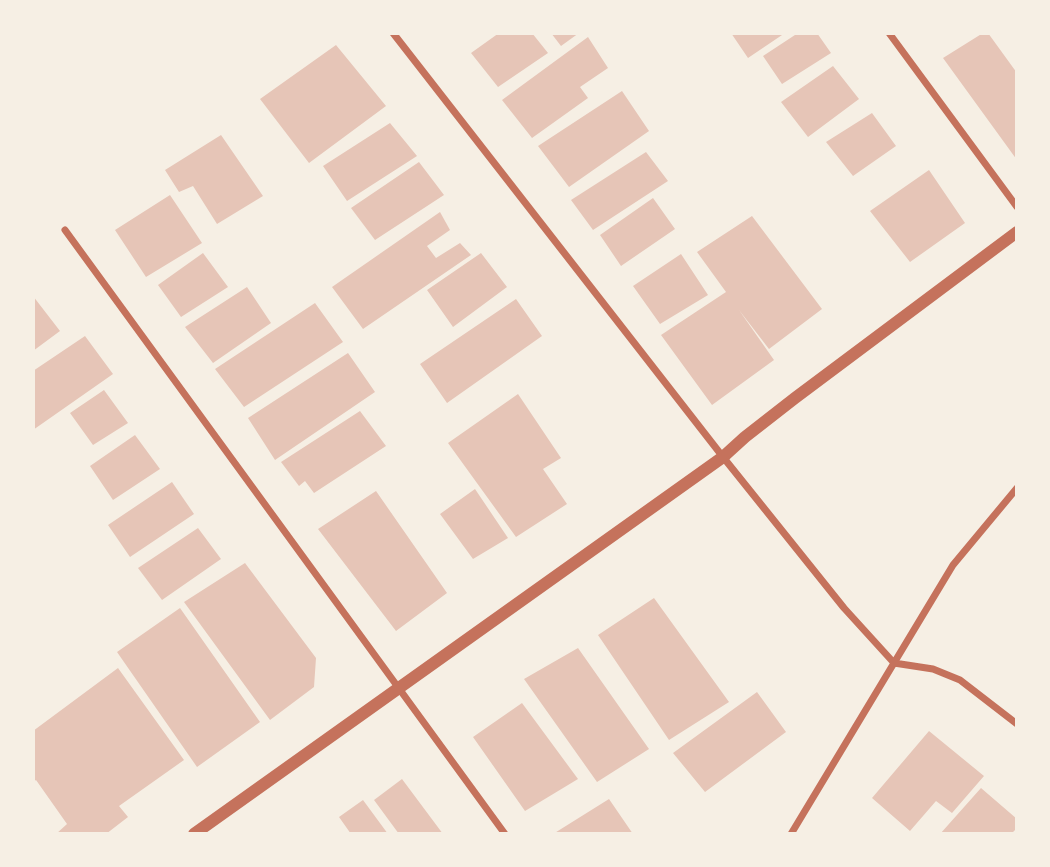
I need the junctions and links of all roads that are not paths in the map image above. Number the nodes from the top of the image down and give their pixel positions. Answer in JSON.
{"nodes":[{"id":1,"x":393,"y":33,"type":"edge"},
{"id":2,"x":889,"y":33,"type":"edge"},
{"id":3,"x":1017,"y":207,"type":"edge"},
{"id":4,"x":65,"y":230,"type":"dead end"},
{"id":5,"x":1017,"y":232,"type":"edge"},
{"id":6,"x":723,"y":457,"type":"junction"},
{"id":7,"x":1017,"y":488,"type":"edge"},
{"id":8,"x":894,"y":663,"type":"junction"},
{"id":9,"x":398,"y":689,"type":"junction"},
{"id":10,"x":1017,"y":724,"type":"edge"},
{"id":11,"x":194,"y":834,"type":"edge"},
{"id":12,"x":505,"y":834,"type":"edge"},
{"id":13,"x":791,"y":834,"type":"edge"}],
"edges":[{"from":1,"to":6,"type":"street"},
{"from":2,"to":3,"type":"street"},
{"from":4,"to":9,"type":"street"},
{"from":5,"to":6,"type":"street"},
{"from":6,"to":8,"type":"street"},
{"from":6,"to":9,"type":"street"},
{"from":7,"to":8,"type":"street"},
{"from":8,"to":10,"type":"street"},
{"from":8,"to":13,"type":"street"},
{"from":9,"to":11,"type":"street"},
{"from":9,"to":12,"type":"street"}]}
